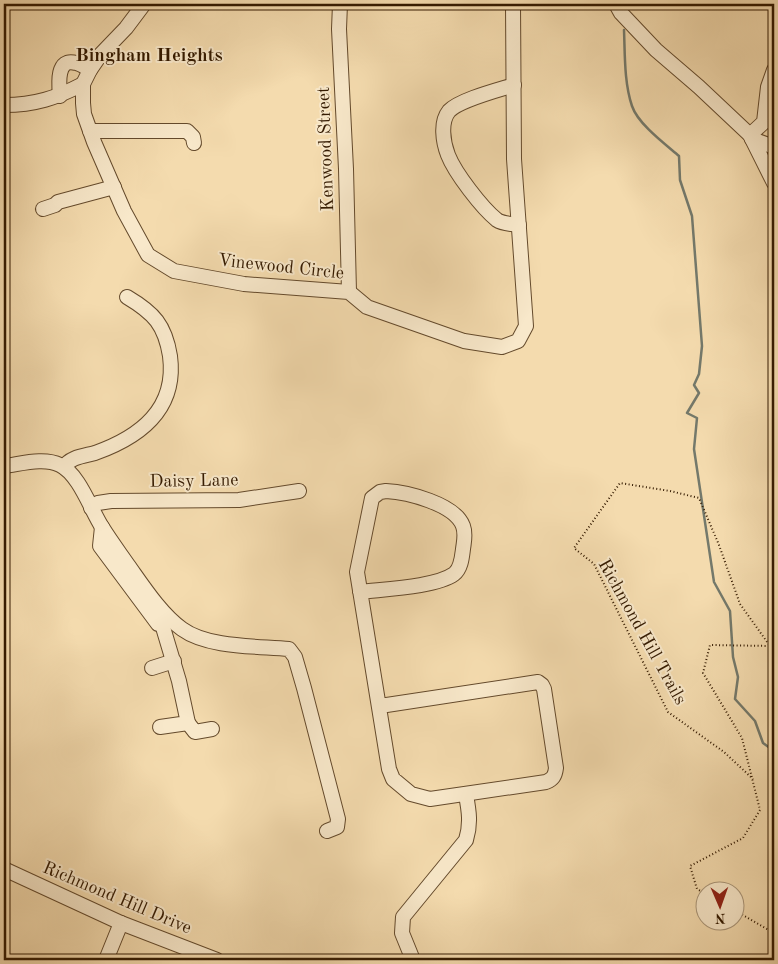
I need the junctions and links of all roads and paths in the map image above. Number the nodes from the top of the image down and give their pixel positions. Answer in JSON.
{"nodes":[{"id":1,"x":144,"y":4,"type":"edge"},
{"id":2,"x":340,"y":4,"type":"edge"},
{"id":3,"x":513,"y":4,"type":"edge"},
{"id":4,"x":616,"y":4,"type":"edge"},
{"id":5,"x":90,"y":70,"type":"junction"},
{"id":6,"x":774,"y":70,"type":"edge"},
{"id":7,"x":83,"y":84,"type":"junction"},
{"id":8,"x":514,"y":85,"type":"junction"},
{"id":9,"x":60,"y":96,"type":"junction"},
{"id":10,"x":4,"y":105,"type":"edge"},
{"id":11,"x":90,"y":131,"type":"junction"},
{"id":12,"x":751,"y":137,"type":"junction"},
{"id":13,"x":194,"y":143,"type":"dead end"},
{"id":14,"x":774,"y":147,"type":"edge"},
{"id":15,"x":774,"y":183,"type":"edge"},
{"id":16,"x":114,"y":187,"type":"junction"},
{"id":17,"x":43,"y":208,"type":"dead end"},
{"id":18,"x":519,"y":225,"type":"junction"},
{"id":19,"x":349,"y":292,"type":"junction"},
{"id":20,"x":127,"y":297,"type":"dead end"},
{"id":21,"x":4,"y":466,"type":"edge"},
{"id":22,"x":64,"y":467,"type":"junction"},
{"id":23,"x":299,"y":491,"type":"dead end"},
{"id":24,"x":91,"y":508,"type":"junction"},
{"id":25,"x":360,"y":592,"type":"junction"},
{"id":26,"x":165,"y":620,"type":"junction"},
{"id":27,"x":174,"y":661,"type":"junction"},
{"id":28,"x":152,"y":668,"type":"dead end"},
{"id":29,"x":380,"y":706,"type":"junction"},
{"id":30,"x":188,"y":723,"type":"junction"},
{"id":31,"x":160,"y":728,"type":"dead end"},
{"id":32,"x":212,"y":729,"type":"dead end"},
{"id":33,"x":753,"y":779,"type":"junction"},
{"id":34,"x":466,"y":795,"type":"junction"},
{"id":35,"x":327,"y":832,"type":"dead end"},
{"id":36,"x":4,"y":869,"type":"edge"},
{"id":37,"x":696,"y":886,"type":"edge"},
{"id":38,"x":746,"y":917,"type":"edge"},
{"id":39,"x":121,"y":923,"type":"junction"},
{"id":40,"x":774,"y":933,"type":"edge"},
{"id":41,"x":106,"y":960,"type":"edge"},
{"id":42,"x":217,"y":960,"type":"edge"},
{"id":43,"x":412,"y":960,"type":"edge"}],
"edges":[{"from":1,"to":5,"type":"street"},
{"from":2,"to":19,"type":"street","name":"Kenwood Street"},
{"from":3,"to":8,"type":"street","name":"Vinewood Circle"},
{"from":4,"to":12,"type":"street"},
{"from":5,"to":7,"type":"street"},
{"from":5,"to":9,"type":"street"},
{"from":6,"to":12,"type":"street"},
{"from":7,"to":9,"type":"street"},
{"from":7,"to":11,"type":"street","name":"Vinewood Circle"},
{"from":8,"to":18,"type":"street","name":"Vinewood Circle"},
{"from":8,"to":18,"type":"street"},
{"from":9,"to":10,"type":"street"},
{"from":11,"to":13,"type":"street"},
{"from":11,"to":16,"type":"street","name":"Vinewood Circle"},
{"from":12,"to":14,"type":"street"},
{"from":12,"to":15,"type":"street"},
{"from":16,"to":17,"type":"street"},
{"from":16,"to":19,"type":"street","name":"Vinewood Circle"},
{"from":18,"to":19,"type":"street","name":"Vinewood Circle"},
{"from":20,"to":22,"type":"street"},
{"from":21,"to":22,"type":"street"},
{"from":22,"to":24,"type":"street"},
{"from":23,"to":24,"type":"street","name":"Daisy Lane"},
{"from":24,"to":26,"type":"street"},
{"from":25,"to":25,"type":"street"},
{"from":25,"to":29,"type":"street"},
{"from":26,"to":27,"type":"street"},
{"from":26,"to":35,"type":"street"},
{"from":27,"to":28,"type":"street"},
{"from":27,"to":30,"type":"street"},
{"from":29,"to":34,"type":"street"},
{"from":29,"to":34,"type":"street"},
{"from":30,"to":31,"type":"street"},
{"from":30,"to":32,"type":"street"},
{"from":33,"to":33,"type":"path","name":"Richmond Hill Trails"},
{"from":33,"to":37,"type":"path","name":"Richmond Hill Trails"},
{"from":34,"to":43,"type":"street"},
{"from":36,"to":39,"type":"street","name":"Richmond Hill Drive"},
{"from":38,"to":40,"type":"path"},
{"from":39,"to":41,"type":"street"},
{"from":39,"to":42,"type":"street","name":"Richmond Hill Drive"}]}
